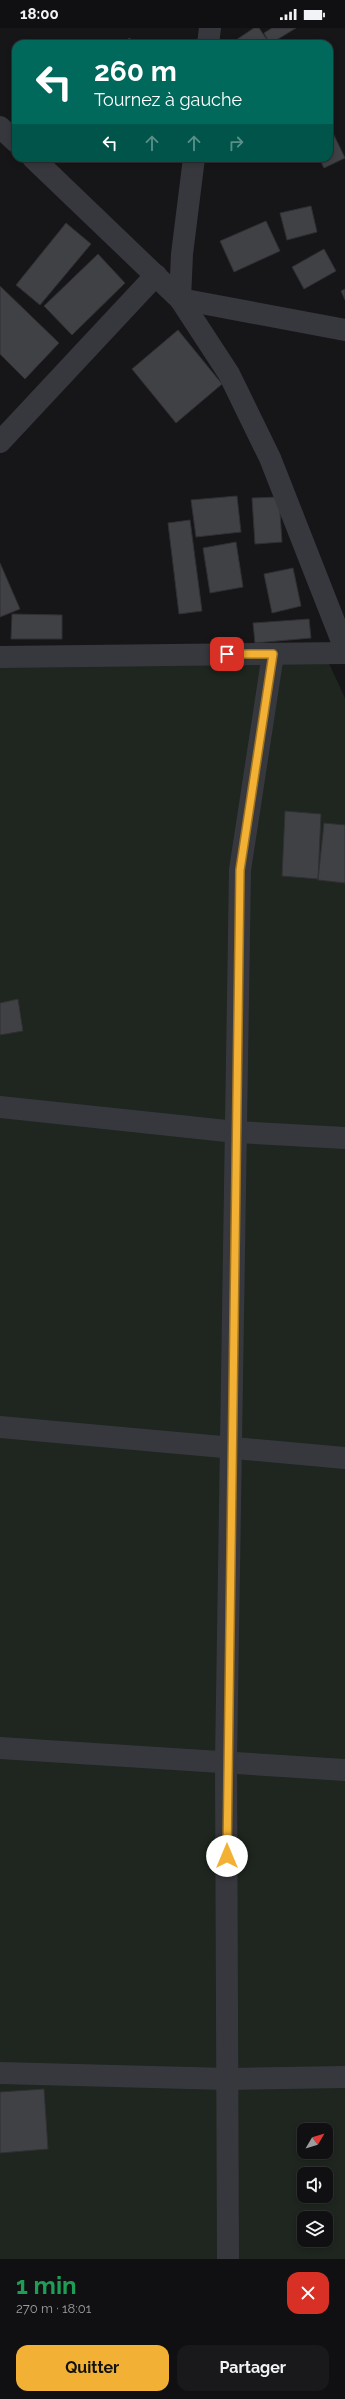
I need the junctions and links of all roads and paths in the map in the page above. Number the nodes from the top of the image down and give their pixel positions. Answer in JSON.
{"nodes":[{"id":1,"x":210,"y":28,"type":"edge"},
{"id":2,"x":208,"y":40,"type":"edge"},
{"id":3,"x":0,"y":127,"type":"edge"},
{"id":4,"x":12,"y":138,"type":"edge"},
{"id":5,"x":37,"y":162,"type":"edge"},
{"id":6,"x":194,"y":162,"type":"edge"},
{"id":7,"x":156,"y":275,"type":"junction"},
{"id":8,"x":180,"y":299,"type":"junction"},
{"id":9,"x":345,"y":330,"type":"edge"},
{"id":10,"x":0,"y":442,"type":"edge"},
{"id":11,"x":345,"y":649,"type":"edge"},
{"id":12,"x":345,"y":653,"type":"edge"},
{"id":13,"x":273,"y":654,"type":"junction"},
{"id":14,"x":0,"y":657,"type":"edge"},
{"id":15,"x":0,"y":1107,"type":"edge"},
{"id":16,"x":236,"y":1132,"type":"junction"},
{"id":17,"x":345,"y":1138,"type":"edge"},
{"id":18,"x":0,"y":1427,"type":"edge"},
{"id":19,"x":232,"y":1449,"type":"junction"},
{"id":20,"x":345,"y":1458,"type":"edge"},
{"id":21,"x":0,"y":1748,"type":"edge"},
{"id":22,"x":226,"y":1761,"type":"junction"},
{"id":23,"x":345,"y":1770,"type":"edge"},
{"id":24,"x":0,"y":2073,"type":"edge"},
{"id":25,"x":345,"y":2077,"type":"edge"},
{"id":26,"x":228,"y":2079,"type":"junction"},
{"id":27,"x":228,"y":2259,"type":"edge"}],
"edges":[{"from":1,"to":2,"type":"street"},
{"from":3,"to":4,"type":"street"},
{"from":5,"to":7,"type":"street"},
{"from":6,"to":8,"type":"street"},
{"from":7,"to":8,"type":"street"},
{"from":7,"to":10,"type":"street"},
{"from":8,"to":9,"type":"street"},
{"from":8,"to":11,"type":"street"},
{"from":12,"to":13,"type":"street"},
{"from":13,"to":14,"type":"street"},
{"from":13,"to":16,"type":"street"},
{"from":15,"to":16,"type":"street"},
{"from":16,"to":17,"type":"street"},
{"from":16,"to":19,"type":"street"},
{"from":18,"to":19,"type":"street"},
{"from":19,"to":20,"type":"street"},
{"from":19,"to":22,"type":"street"},
{"from":21,"to":22,"type":"street"},
{"from":22,"to":23,"type":"street"},
{"from":22,"to":26,"type":"street"},
{"from":24,"to":26,"type":"street"},
{"from":25,"to":26,"type":"street"},
{"from":26,"to":27,"type":"street"}]}
